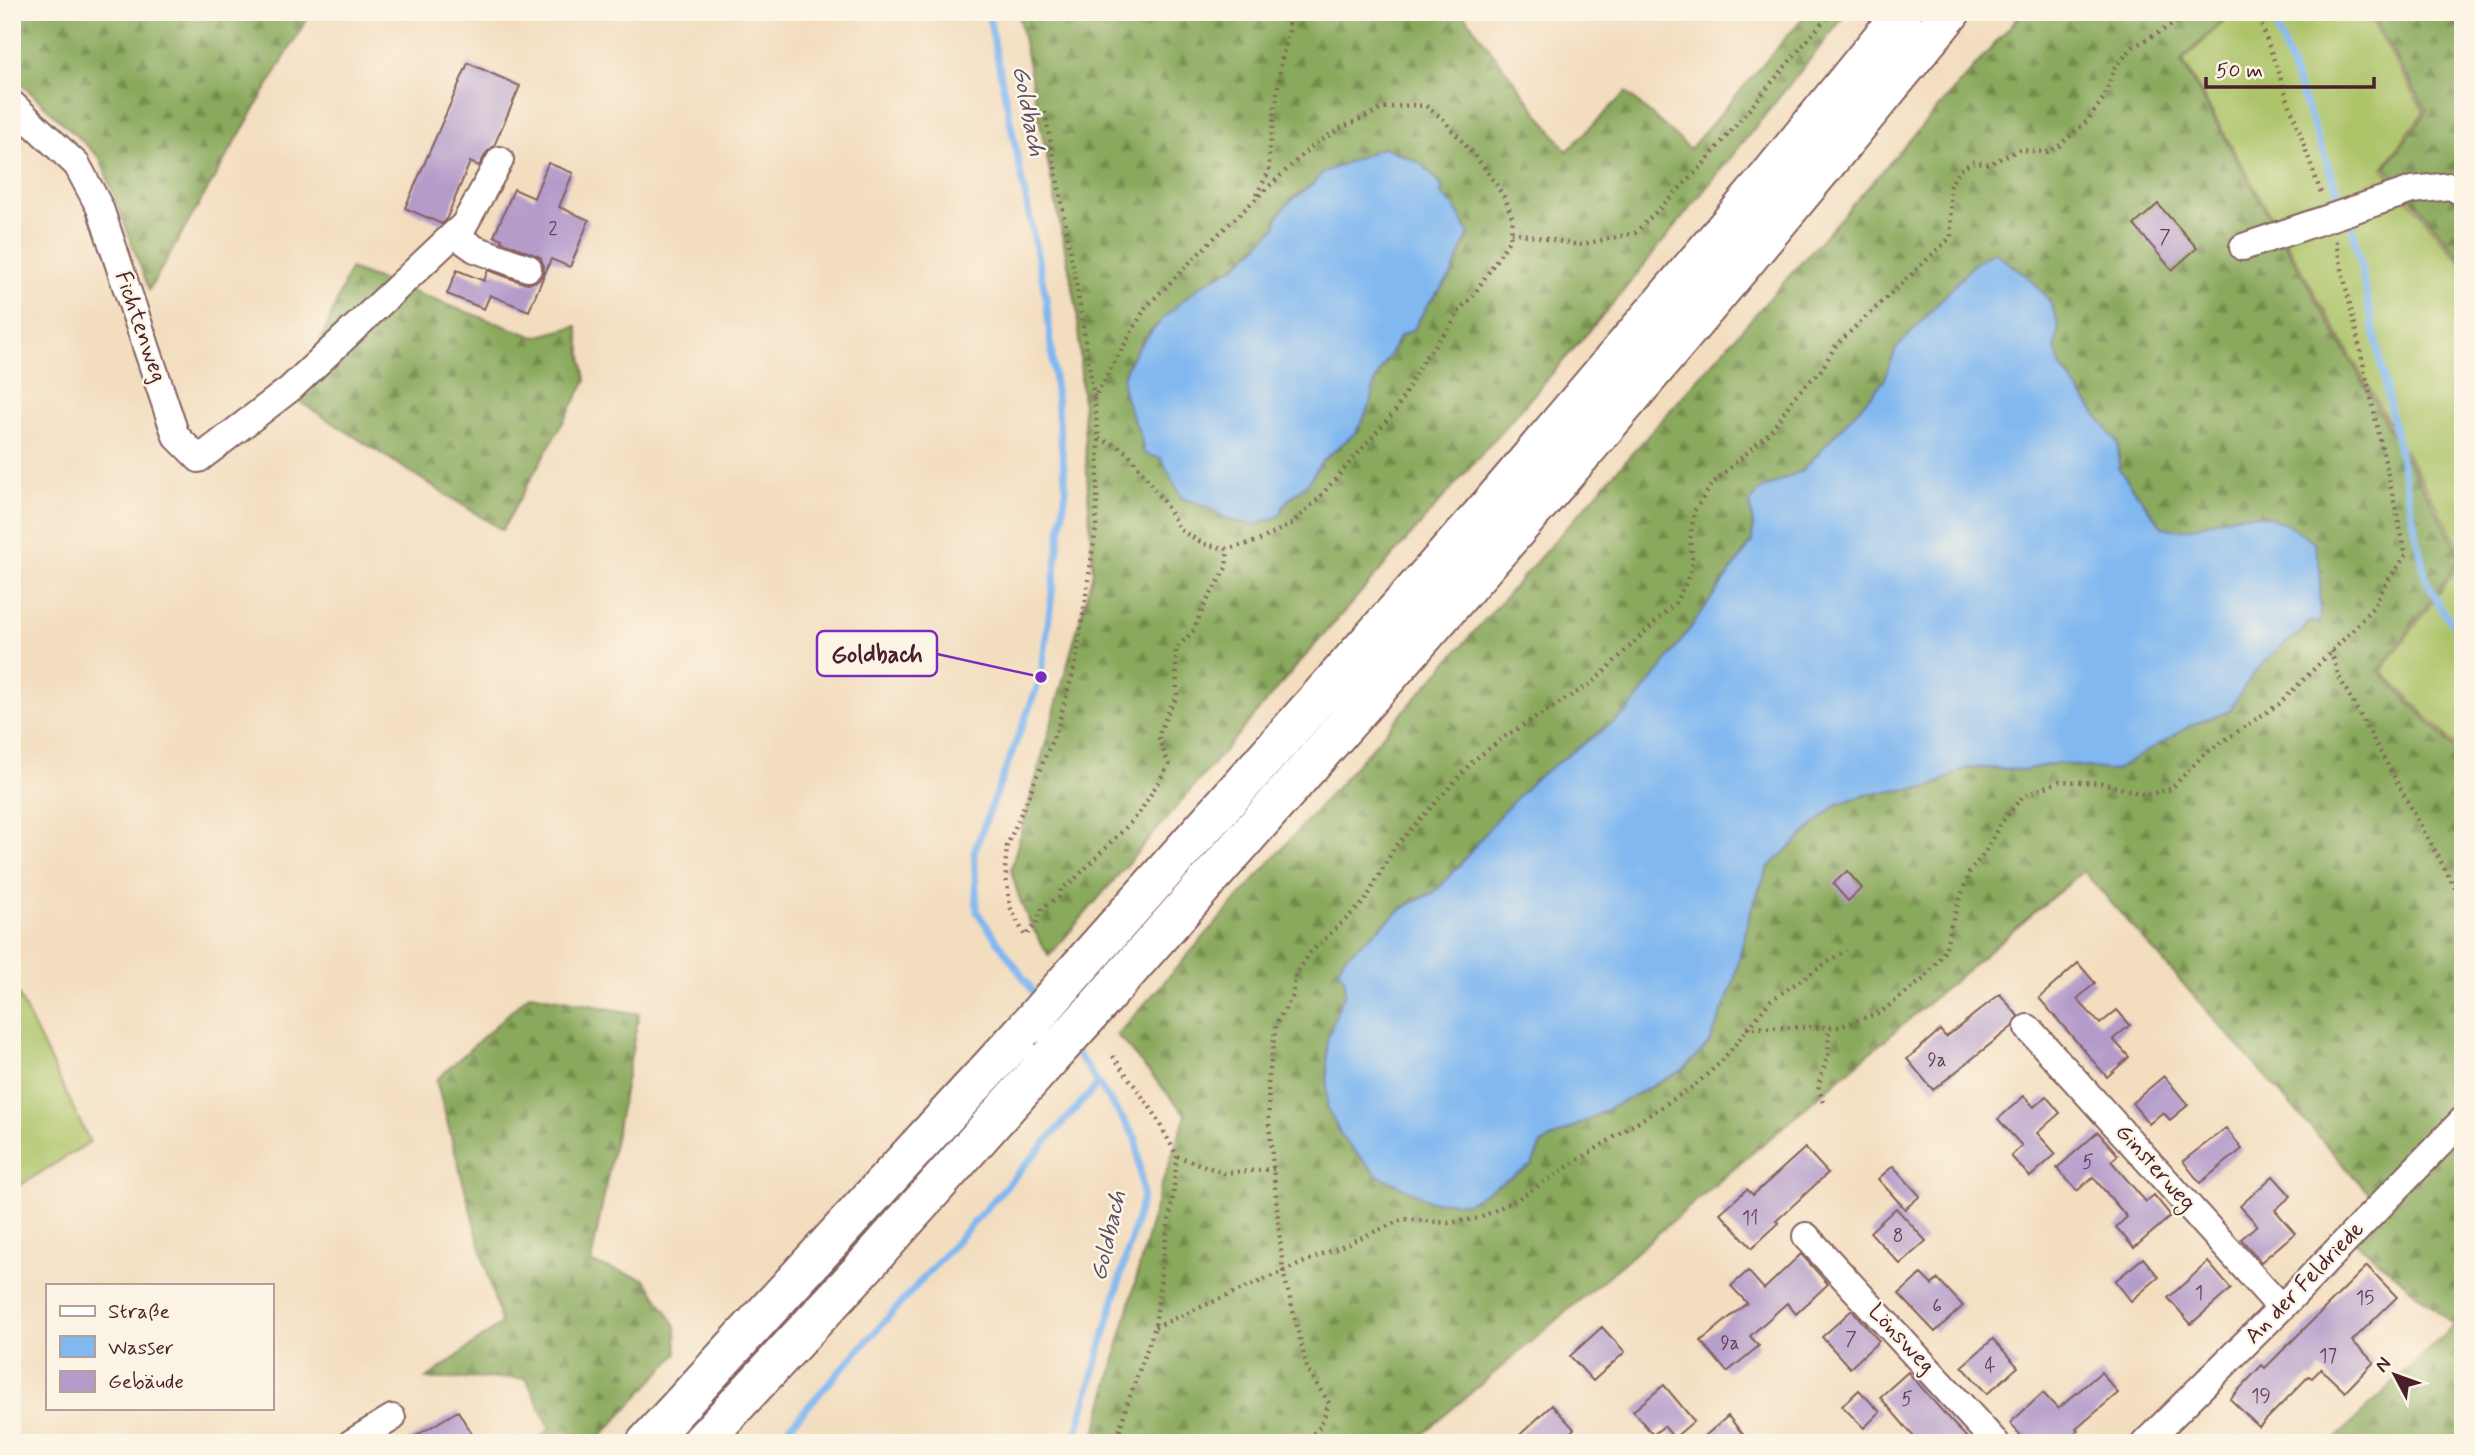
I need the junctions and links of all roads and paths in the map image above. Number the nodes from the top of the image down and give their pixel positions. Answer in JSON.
{"nodes":[{"id":1,"x":1288,"y":12,"type":"edge"},
{"id":2,"x":1830,"y":12,"type":"edge"},
{"id":3,"x":1903,"y":12,"type":"edge"},
{"id":4,"x":1951,"y":12,"type":"edge"},
{"id":5,"x":2195,"y":12,"type":"edge"},
{"id":6,"x":2257,"y":12,"type":"edge"},
{"id":7,"x":12,"y":104,"type":"edge"},
{"id":8,"x":1045,"y":112,"type":"dead end"},
{"id":9,"x":500,"y":160,"type":"dead end"},
{"id":10,"x":2463,"y":193,"type":"edge"},
{"id":11,"x":1254,"y":199,"type":"junction"},
{"id":12,"x":2329,"y":218,"type":"junction"},
{"id":13,"x":1511,"y":232,"type":"junction"},
{"id":14,"x":454,"y":234,"type":"junction"},
{"id":15,"x":2243,"y":247,"type":"dead end"},
{"id":16,"x":528,"y":268,"type":"dead end"},
{"id":17,"x":1094,"y":398,"type":"junction"},
{"id":18,"x":1099,"y":439,"type":"junction"},
{"id":19,"x":1228,"y":549,"type":"junction"},
{"id":20,"x":2331,"y":651,"type":"junction"},
{"id":21,"x":2463,"y":906,"type":"edge"},
{"id":22,"x":1846,"y":950,"type":"dead end"},
{"id":23,"x":1829,"y":1027,"type":"junction"},
{"id":24,"x":1746,"y":1028,"type":"junction"},
{"id":25,"x":2028,"y":1028,"type":"dead end"},
{"id":26,"x":1113,"y":1056,"type":"dead end"},
{"id":27,"x":1823,"y":1102,"type":"dead end"},
{"id":28,"x":2463,"y":1121,"type":"edge"},
{"id":29,"x":1177,"y":1156,"type":"junction"},
{"id":30,"x":1274,"y":1168,"type":"junction"},
{"id":31,"x":1806,"y":1236,"type":"dead end"},
{"id":32,"x":1283,"y":1271,"type":"junction"},
{"id":33,"x":2281,"y":1308,"type":"junction"},
{"id":34,"x":1155,"y":1327,"type":"junction"},
{"id":35,"x":392,"y":1418,"type":"dead end"},
{"id":36,"x":351,"y":1443,"type":"edge"},
{"id":37,"x":646,"y":1443,"type":"edge"},
{"id":38,"x":701,"y":1443,"type":"edge"},
{"id":39,"x":1116,"y":1443,"type":"edge"},
{"id":40,"x":1303,"y":1443,"type":"edge"},
{"id":41,"x":1996,"y":1443,"type":"edge"},
{"id":42,"x":2145,"y":1443,"type":"edge"}],
"edges":[{"from":1,"to":11,"type":"path"},
{"from":2,"to":13,"type":"path"},
{"from":3,"to":37,"type":"highway","bridge":true},
{"from":4,"to":38,"type":"highway","bridge":true},
{"from":5,"to":30,"type":"path"},
{"from":6,"to":12,"type":"path"},
{"from":7,"to":14,"type":"street","name":"Fichtenweg"},
{"from":8,"to":17,"type":"path"},
{"from":9,"to":14,"type":"street"},
{"from":10,"to":12,"type":"street"},
{"from":11,"to":13,"type":"path"},
{"from":11,"to":17,"type":"path"},
{"from":12,"to":15,"type":"street"},
{"from":12,"to":20,"type":"path"},
{"from":13,"to":19,"type":"path"},
{"from":14,"to":16,"type":"street"},
{"from":17,"to":18,"type":"path"},
{"from":18,"to":19,"type":"path"},
{"from":18,"to":19,"type":"path"},
{"from":20,"to":21,"type":"path"},
{"from":20,"to":23,"type":"path"},
{"from":22,"to":24,"type":"path"},
{"from":23,"to":24,"type":"path"},
{"from":23,"to":27,"type":"path"},
{"from":24,"to":32,"type":"path"},
{"from":25,"to":33,"type":"street","name":"Ginsterweg"},
{"from":26,"to":29,"type":"path"},
{"from":28,"to":33,"type":"street","name":"An der Feldriede"},
{"from":29,"to":30,"type":"path"},
{"from":29,"to":34,"type":"path"},
{"from":30,"to":32,"type":"path"},
{"from":31,"to":41,"type":"street","name":"Lönsweg"},
{"from":32,"to":34,"type":"path"},
{"from":32,"to":40,"type":"path"},
{"from":33,"to":42,"type":"street","name":"An der Feldriede"},
{"from":34,"to":39,"type":"path"},
{"from":35,"to":36,"type":"street"}]}
